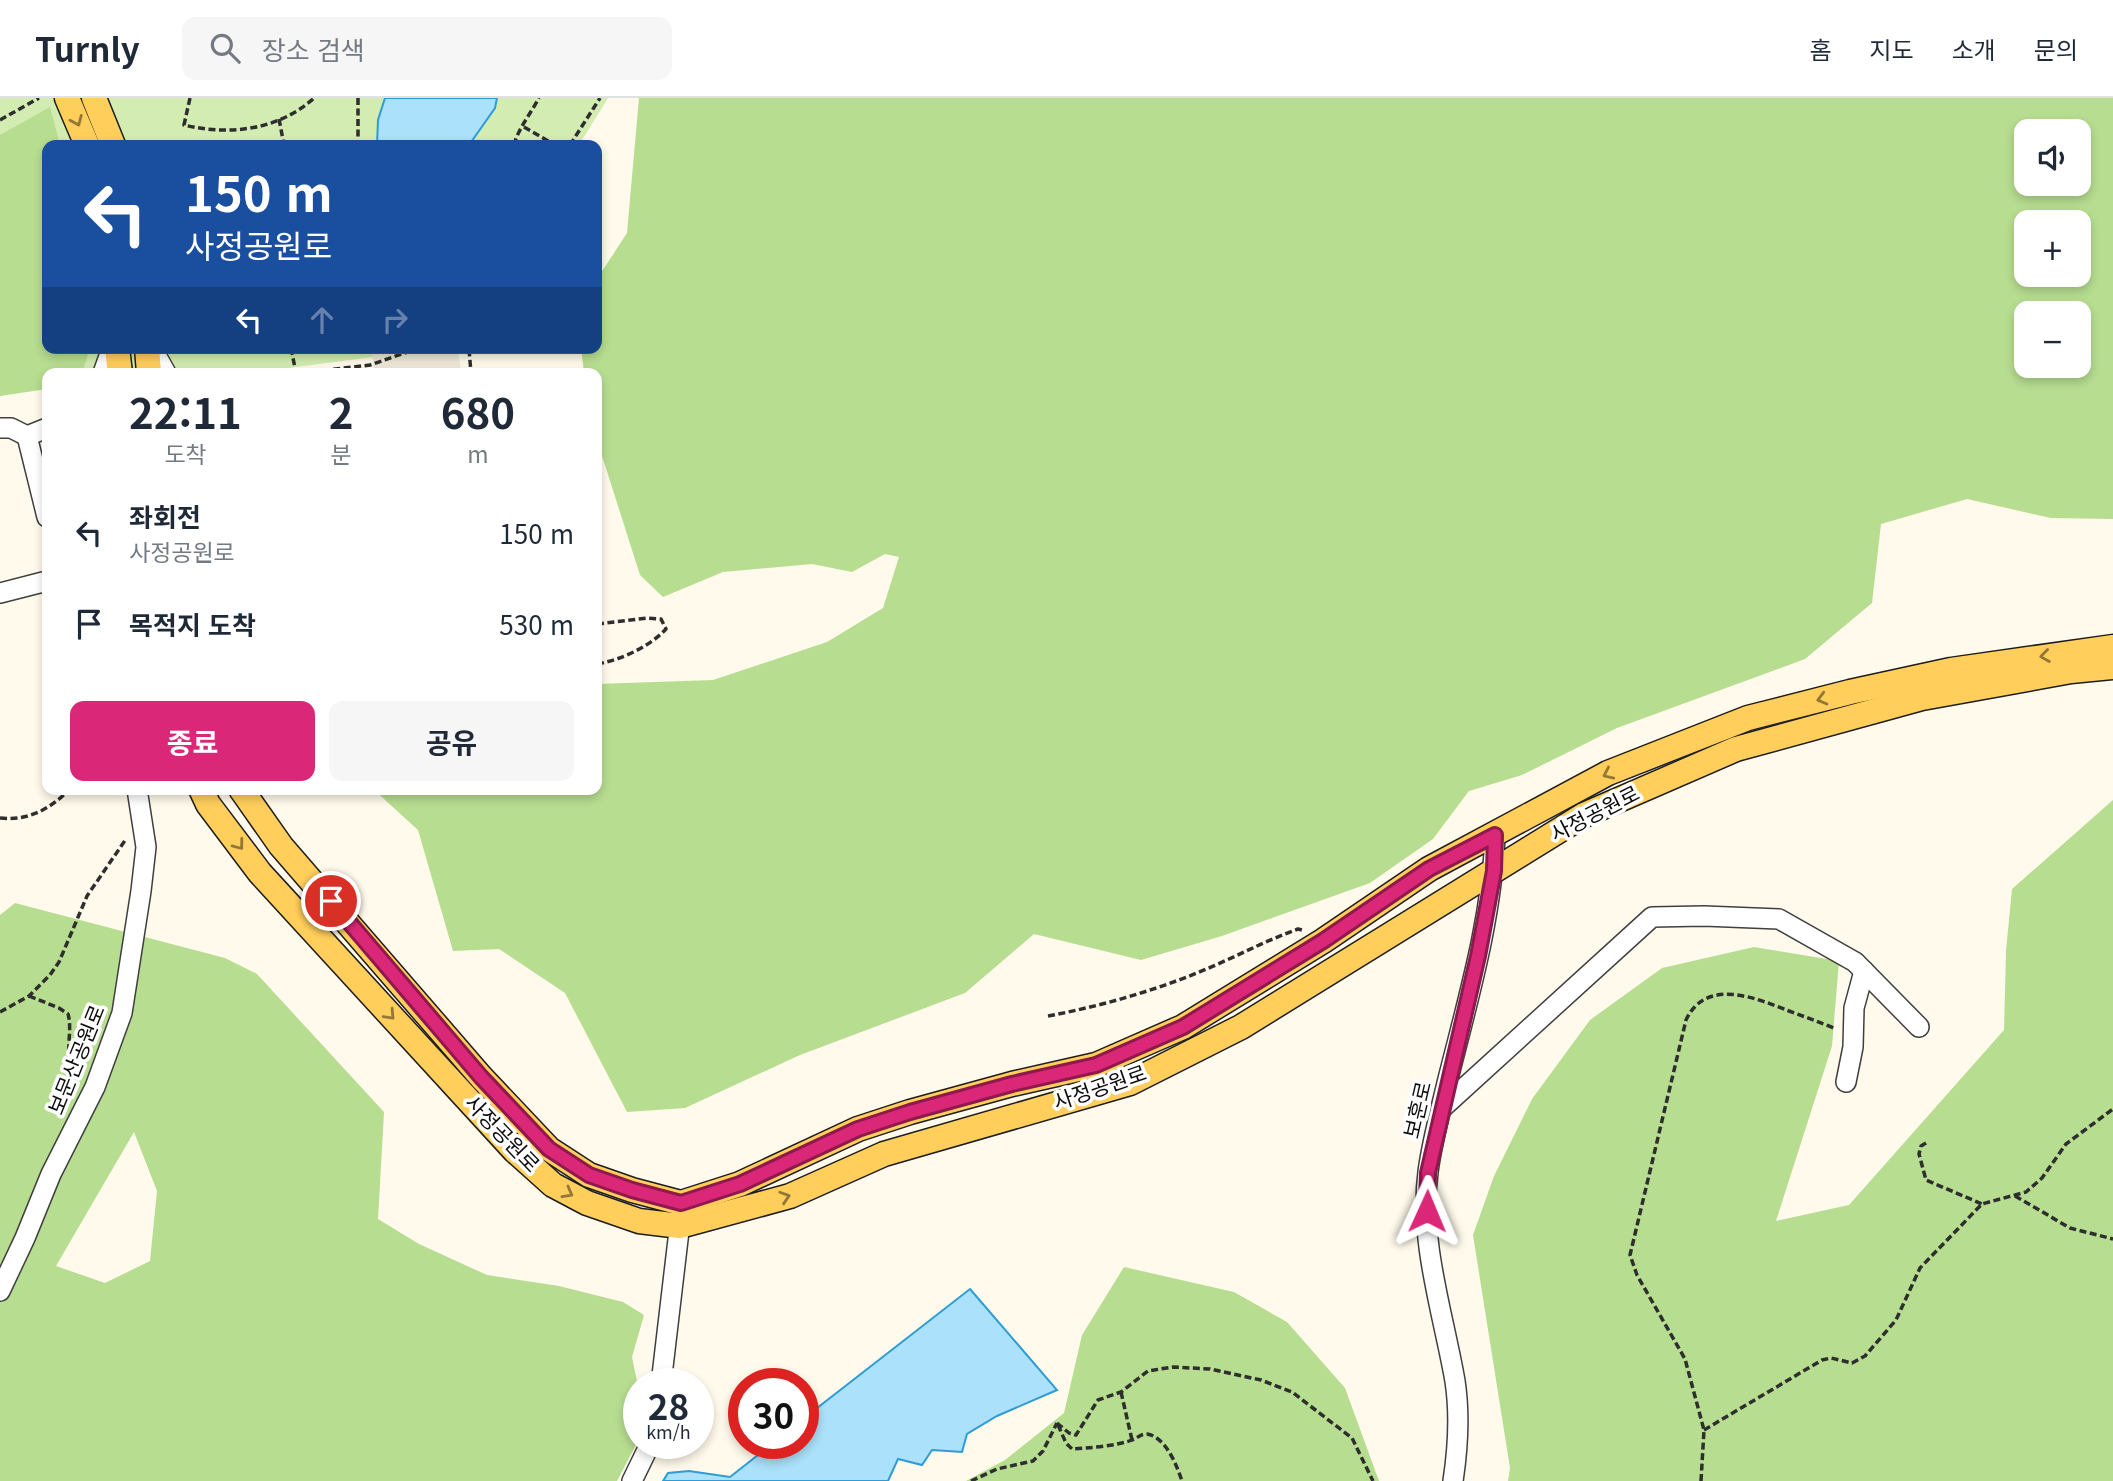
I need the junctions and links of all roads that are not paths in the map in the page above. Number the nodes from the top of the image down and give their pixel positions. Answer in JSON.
{"nodes":[{"id":1,"x":67,"y":98,"type":"edge"},
{"id":2,"x":94,"y":98,"type":"edge"},
{"id":3,"x":85,"y":140,"type":"edge"},
{"id":4,"x":111,"y":140,"type":"edge"},
{"id":5,"x":0,"y":428,"type":"edge"},
{"id":6,"x":42,"y":430,"type":"edge"},
{"id":7,"x":27,"y":436,"type":"junction"},
{"id":8,"x":42,"y":497,"type":"edge"},
{"id":9,"x":42,"y":582,"type":"edge"},
{"id":10,"x":0,"y":593,"type":"edge"},
{"id":11,"x":2113,"y":647,"type":"edge"},
{"id":12,"x":2113,"y":667,"type":"edge"},
{"id":13,"x":138,"y":795,"type":"edge"},
{"id":14,"x":204,"y":795,"type":"edge"},
{"id":15,"x":245,"y":795,"type":"edge"},
{"id":16,"x":1495,"y":835,"type":"junction"},
{"id":17,"x":1494,"y":871,"type":"junction"},
{"id":18,"x":1864,"y":971,"type":"junction"},
{"id":19,"x":1919,"y":1027,"type":"dead end"},
{"id":20,"x":1846,"y":1082,"type":"dead end"},
{"id":21,"x":1441,"y":1109,"type":"junction"},
{"id":22,"x":680,"y":1214,"type":"junction"},
{"id":23,"x":0,"y":1291,"type":"edge"},
{"id":24,"x":663,"y":1368,"type":"edge"},
{"id":25,"x":643,"y":1459,"type":"edge"},
{"id":26,"x":632,"y":1481,"type":"edge"},
{"id":27,"x":1453,"y":1481,"type":"edge"}],
"edges":[{"from":1,"to":3,"type":"main road","one_way":true},
{"from":2,"to":4,"type":"main road"},
{"from":5,"to":7,"type":"street"},
{"from":6,"to":7,"type":"street"},
{"from":7,"to":8,"type":"street"},
{"from":9,"to":10,"type":"street"},
{"from":11,"to":16,"type":"main road","name":"사정공원로","one_way":true},
{"from":12,"to":17,"type":"main road","name":"사정공원로"},
{"from":13,"to":23,"type":"street","name":"보문산공원로"},
{"from":14,"to":22,"type":"main road","name":"사정공원로","one_way":true},
{"from":15,"to":22,"type":"main road","name":"사정공원로"},
{"from":16,"to":17,"type":"street","name":"보훈로"},
{"from":16,"to":22,"type":"main road","name":"사정공원로"},
{"from":17,"to":21,"type":"street","name":"보훈로"},
{"from":22,"to":17,"type":"main road","name":"사정공원로","one_way":true},
{"from":18,"to":19,"type":"street"},
{"from":18,"to":20,"type":"street"},
{"from":18,"to":21,"type":"street"},
{"from":21,"to":27,"type":"street","name":"보훈로"},
{"from":22,"to":24,"type":"street"},
{"from":25,"to":26,"type":"street"}]}
